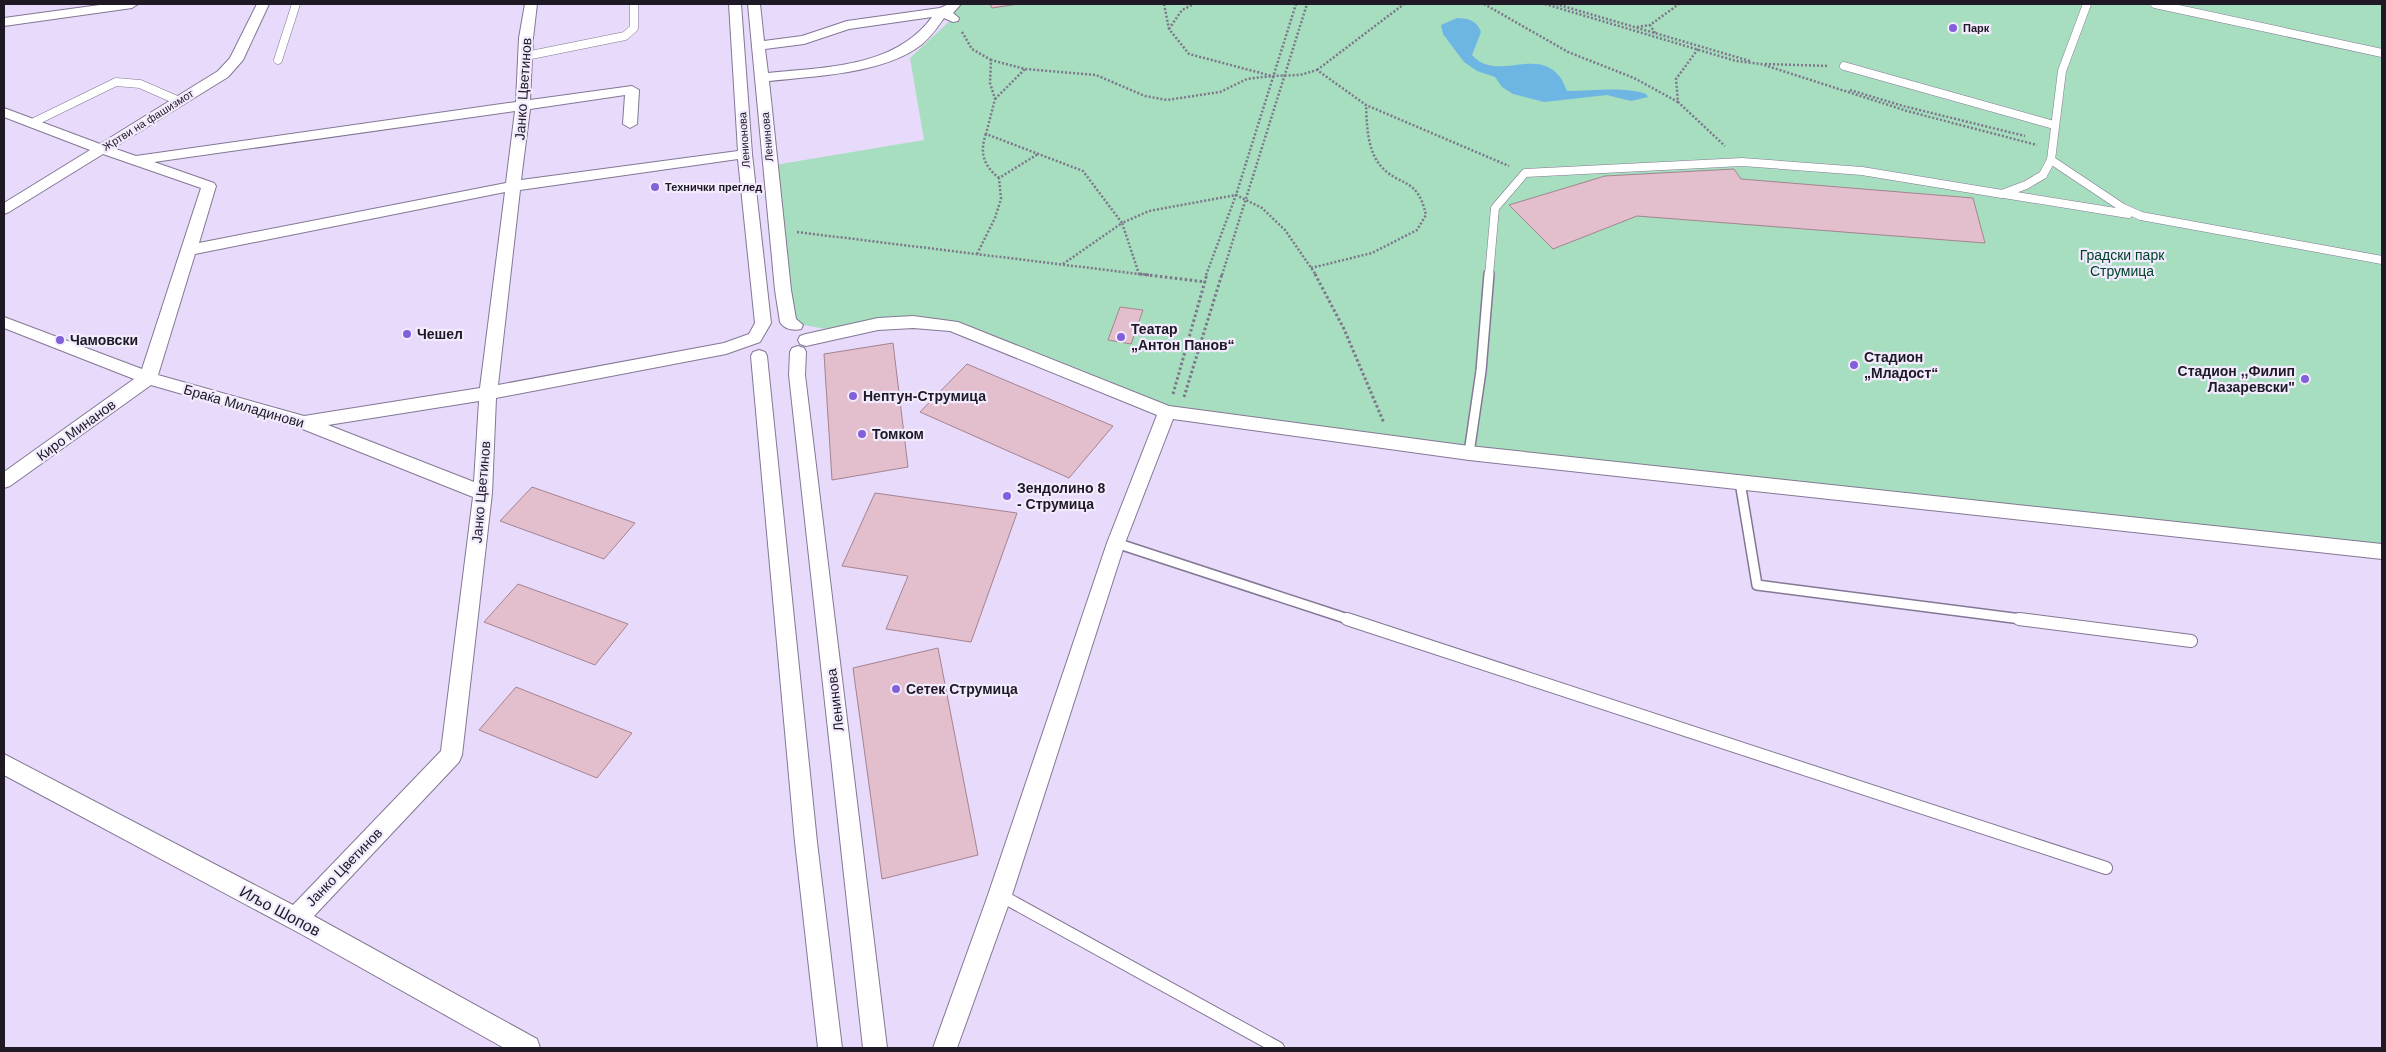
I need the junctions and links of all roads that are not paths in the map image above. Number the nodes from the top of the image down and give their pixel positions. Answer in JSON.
{"nodes":[{"id":1,"x":132,"y":4,"type":"edge"},
{"id":2,"x":263,"y":4,"type":"edge"},
{"id":3,"x":296,"y":4,"type":"edge"},
{"id":4,"x":531,"y":4,"type":"edge"},
{"id":5,"x":634,"y":4,"type":"edge"},
{"id":6,"x":735,"y":4,"type":"edge"},
{"id":7,"x":754,"y":4,"type":"edge"},
{"id":8,"x":954,"y":4,"type":"edge"},
{"id":9,"x":2087,"y":4,"type":"edge"},
{"id":10,"x":2155,"y":4,"type":"edge"},
{"id":11,"x":948,"y":15,"type":"junction"},
{"id":12,"x":4,"y":22,"type":"edge"},
{"id":13,"x":758,"y":46,"type":"junction"},
{"id":14,"x":2382,"y":53,"type":"edge"},
{"id":15,"x":526,"y":56,"type":"junction"},
{"id":16,"x":278,"y":60,"type":"dead end"},
{"id":17,"x":1844,"y":66,"type":"road end"},
{"id":18,"x":761,"y":78,"type":"junction"},
{"id":19,"x":179,"y":101,"type":"junction"},
{"id":20,"x":523,"y":106,"type":"junction"},
{"id":21,"x":4,"y":112,"type":"edge"},
{"id":22,"x":32,"y":123,"type":"junction"},
{"id":23,"x":630,"y":124,"type":"dead end"},
{"id":24,"x":2054,"y":125,"type":"junction"},
{"id":25,"x":101,"y":149,"type":"junction"},
{"id":26,"x":745,"y":154,"type":"junction"},
{"id":27,"x":134,"y":160,"type":"junction"},
{"id":28,"x":2051,"y":160,"type":"junction"},
{"id":29,"x":514,"y":186,"type":"junction"},
{"id":30,"x":2002,"y":194,"type":"junction"},
{"id":31,"x":4,"y":208,"type":"edge"},
{"id":32,"x":2141,"y":216,"type":"junction"},
{"id":33,"x":188,"y":250,"type":"junction"},
{"id":34,"x":2382,"y":260,"type":"edge"},
{"id":35,"x":4,"y":322,"type":"edge"},
{"id":36,"x":778,"y":344,"type":"junction"},
{"id":37,"x":148,"y":378,"type":"junction"},
{"id":38,"x":488,"y":392,"type":"junction"},
{"id":39,"x":1167,"y":412,"type":"junction"},
{"id":40,"x":305,"y":423,"type":"junction"},
{"id":41,"x":1469,"y":453,"type":"junction"},
{"id":42,"x":4,"y":481,"type":"edge"},
{"id":43,"x":1740,"y":482,"type":"junction"},
{"id":44,"x":483,"y":493,"type":"junction"},
{"id":45,"x":1116,"y":543,"type":"junction"},
{"id":46,"x":2382,"y":552,"type":"edge"},
{"id":47,"x":2191,"y":641,"type":"dead end"},
{"id":48,"x":4,"y":764,"type":"edge"},
{"id":49,"x":2106,"y":868,"type":"dead end"},
{"id":50,"x":1000,"y":895,"type":"junction"},
{"id":51,"x":296,"y":918,"type":"junction"},
{"id":52,"x":528,"y":1048,"type":"edge"},
{"id":53,"x":830,"y":1048,"type":"edge"},
{"id":54,"x":875,"y":1048,"type":"edge"},
{"id":55,"x":944,"y":1048,"type":"edge"},
{"id":56,"x":1278,"y":1048,"type":"edge"}],
"edges":[{"from":1,"to":12,"type":"street"},
{"from":2,"to":19,"type":"street","name":"Жртви на фашизмот"},
{"from":3,"to":16,"type":"lane"},
{"from":4,"to":15,"type":"street","name":"Јанко Цветинов"},
{"from":5,"to":15,"type":"lane"},
{"from":6,"to":26,"type":"street","name":"Ленионова"},
{"from":7,"to":13,"type":"street","name":"Ленинова"},
{"from":8,"to":11,"type":"street"},
{"from":9,"to":24,"type":"lane"},
{"from":10,"to":14,"type":"lane"},
{"from":11,"to":13,"type":"street"},
{"from":11,"to":18,"type":"street"},
{"from":13,"to":18,"type":"street","name":"Ленинова"},
{"from":15,"to":20,"type":"street","name":"Јанко Цветинов"},
{"from":17,"to":24,"type":"lane"},
{"from":18,"to":36,"type":"street","name":"Ленинова"},
{"from":19,"to":22,"type":"lane"},
{"from":19,"to":25,"type":"street","name":"Жртви на фашизмот"},
{"from":20,"to":23,"type":"street"},
{"from":20,"to":27,"type":"street"},
{"from":20,"to":29,"type":"street","name":"Јанко Цветинов"},
{"from":21,"to":22,"type":"street"},
{"from":22,"to":25,"type":"street"},
{"from":24,"to":28,"type":"lane"},
{"from":25,"to":27,"type":"street"},
{"from":25,"to":31,"type":"street","name":"Жртви на фашизмот"},
{"from":26,"to":29,"type":"street"},
{"from":26,"to":36,"type":"street","name":"Ленионова"},
{"from":27,"to":33,"type":"street"},
{"from":28,"to":30,"type":"lane"},
{"from":28,"to":32,"type":"lane"},
{"from":29,"to":33,"type":"street"},
{"from":29,"to":38,"type":"street","name":"Јанко Цветинов"},
{"from":30,"to":32,"type":"lane"},
{"from":30,"to":41,"type":"lane"},
{"from":32,"to":34,"type":"lane"},
{"from":33,"to":37,"type":"street"},
{"from":35,"to":37,"type":"street","name":"Браќа Миладинови"},
{"from":36,"to":38,"type":"street"},
{"from":36,"to":39,"type":"street"},
{"from":36,"to":53,"type":"street","name":"Ленинова"},
{"from":36,"to":54,"type":"street","name":"Ленинова"},
{"from":37,"to":40,"type":"street","name":"Браќа Миладинови"},
{"from":37,"to":42,"type":"street","name":"Киро Минанов"},
{"from":38,"to":40,"type":"street"},
{"from":38,"to":44,"type":"street","name":"Јанко Цветинов"},
{"from":39,"to":41,"type":"street"},
{"from":39,"to":45,"type":"street"},
{"from":40,"to":44,"type":"street","name":"Браќа Миладинови"},
{"from":41,"to":43,"type":"street"},
{"from":43,"to":46,"type":"street"},
{"from":43,"to":47,"type":"lane"},
{"from":44,"to":51,"type":"street","name":"Јанко Цветинов"},
{"from":45,"to":49,"type":"lane"},
{"from":45,"to":50,"type":"street"},
{"from":48,"to":51,"type":"street","name":"Иљо Шопов"},
{"from":50,"to":55,"type":"street"},
{"from":50,"to":56,"type":"lane"},
{"from":51,"to":52,"type":"street","name":"Иљо Шопов"}]}
